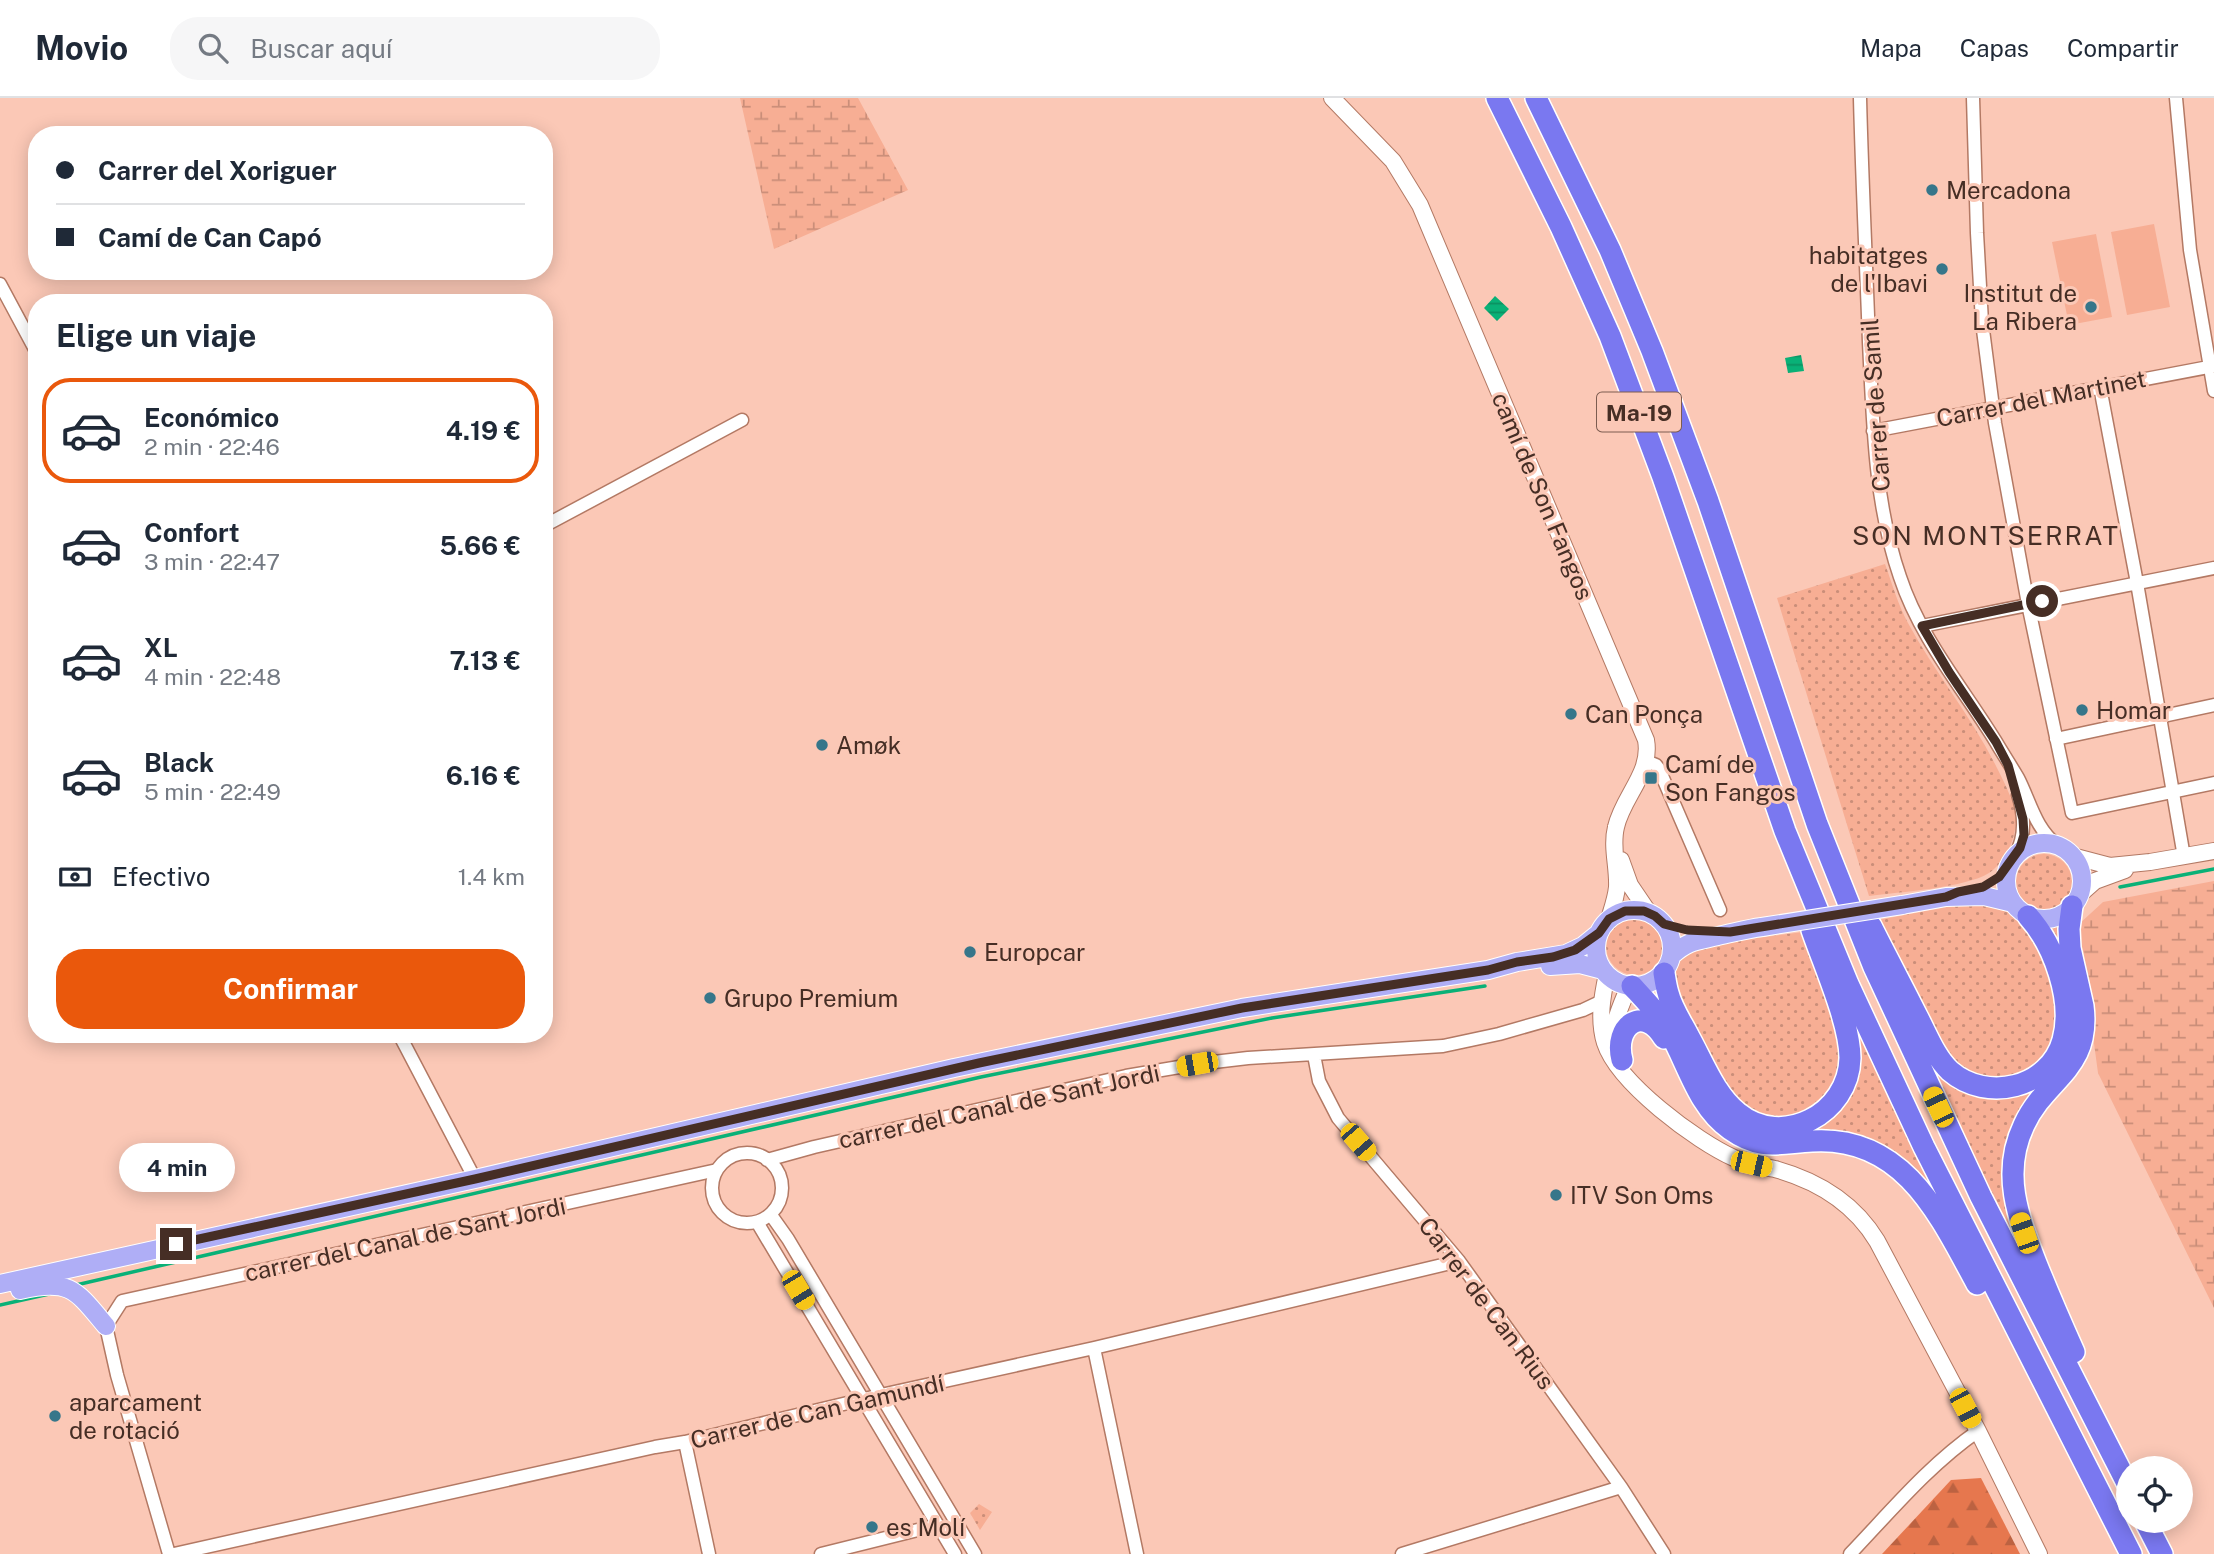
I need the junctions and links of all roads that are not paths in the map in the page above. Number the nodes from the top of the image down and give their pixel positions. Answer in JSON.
{"nodes":[{"id":1,"x":1332,"y":98,"type":"edge"},
{"id":2,"x":1497,"y":98,"type":"edge"},
{"id":3,"x":1536,"y":98,"type":"edge"},
{"id":4,"x":1860,"y":98,"type":"edge"},
{"id":5,"x":1973,"y":98,"type":"edge"},
{"id":6,"x":2176,"y":98,"type":"edge"},
{"id":7,"x":0,"y":284,"type":"edge"},
{"id":8,"x":28,"y":336,"type":"edge"},
{"id":9,"x":2212,"y":366,"type":"edge"},
{"id":10,"x":2100,"y":387,"type":"junction"},
{"id":11,"x":2214,"y":391,"type":"edge"},
{"id":12,"x":1993,"y":408,"type":"junction"},
{"id":13,"x":742,"y":420,"type":"dead end"},
{"id":14,"x":1873,"y":431,"type":"junction"},
{"id":15,"x":553,"y":521,"type":"edge"},
{"id":16,"x":2214,"y":568,"type":"edge"},
{"id":17,"x":2137,"y":583,"type":"junction"},
{"id":18,"x":2028,"y":604,"type":"junction"},
{"id":19,"x":1922,"y":626,"type":"junction"},
{"id":20,"x":2214,"y":705,"type":"edge"},
{"id":21,"x":2160,"y":717,"type":"junction"},
{"id":22,"x":2056,"y":739,"type":"junction"},
{"id":23,"x":1646,"y":761,"type":"junction"},
{"id":24,"x":2008,"y":765,"type":"junction"},
{"id":25,"x":2214,"y":783,"type":"edge"},
{"id":26,"x":2173,"y":792,"type":"junction"},
{"id":27,"x":1817,"y":824,"type":"junction"},
{"id":28,"x":1785,"y":831,"type":"junction"},
{"id":29,"x":1615,"y":845,"type":"junction"},
{"id":30,"x":2065,"y":851,"type":"junction"},
{"id":31,"x":2214,"y":851,"type":"edge"},
{"id":32,"x":2184,"y":857,"type":"junction"},
{"id":33,"x":2012,"y":861,"type":"junction"},
{"id":34,"x":2150,"y":862,"type":"junction"},
{"id":35,"x":1946,"y":897,"type":"junction"},
{"id":36,"x":2075,"y":901,"type":"junction"},
{"id":37,"x":1720,"y":910,"type":"dead end"},
{"id":38,"x":2021,"y":910,"type":"junction"},
{"id":39,"x":1649,"y":913,"type":"junction"},
{"id":40,"x":1664,"y":924,"type":"junction"},
{"id":41,"x":1604,"y":926,"type":"junction"},
{"id":42,"x":1730,"y":932,"type":"junction"},
{"id":43,"x":1668,"y":964,"type":"junction"},
{"id":44,"x":1488,"y":970,"type":"junction"},
{"id":45,"x":1605,"y":972,"type":"junction"},
{"id":46,"x":1630,"y":986,"type":"junction"},
{"id":47,"x":1602,"y":1001,"type":"junction"},
{"id":48,"x":404,"y":1043,"type":"edge"},
{"id":49,"x":1314,"y":1055,"type":"junction"},
{"id":50,"x":1622,"y":1060,"type":"junction"},
{"id":51,"x":1686,"y":1064,"type":"junction"},
{"id":52,"x":1649,"y":1098,"type":"junction"},
{"id":53,"x":768,"y":1160,"type":"junction"},
{"id":54,"x":717,"y":1170,"type":"junction"},
{"id":55,"x":475,"y":1179,"type":"junction"},
{"id":56,"x":771,"y":1215,"type":"junction"},
{"id":57,"x":757,"y":1222,"type":"junction"},
{"id":58,"x":1459,"y":1261,"type":"junction"},
{"id":59,"x":0,"y":1284,"type":"edge"},
{"id":60,"x":0,"y":1295,"type":"edge"},
{"id":61,"x":106,"y":1326,"type":"junction"},
{"id":62,"x":1094,"y":1348,"type":"junction"},
{"id":63,"x":881,"y":1395,"type":"junction"},
{"id":64,"x":864,"y":1399,"type":"junction"},
{"id":65,"x":1978,"y":1431,"type":"junction"},
{"id":66,"x":2107,"y":1442,"type":"junction"},
{"id":67,"x":685,"y":1443,"type":"junction"},
{"id":68,"x":2074,"y":1446,"type":"junction"},
{"id":69,"x":2116,"y":1461,"type":"edge"},
{"id":70,"x":1621,"y":1487,"type":"junction"},
{"id":71,"x":938,"y":1525,"type":"junction"},
{"id":72,"x":2151,"y":1533,"type":"edge"},
{"id":73,"x":171,"y":1554,"type":"edge"},
{"id":74,"x":709,"y":1554,"type":"edge"},
{"id":75,"x":821,"y":1554,"type":"edge"},
{"id":76,"x":955,"y":1554,"type":"edge"},
{"id":77,"x":975,"y":1554,"type":"edge"},
{"id":78,"x":1137,"y":1554,"type":"edge"},
{"id":79,"x":1402,"y":1554,"type":"edge"},
{"id":80,"x":1664,"y":1554,"type":"edge"},
{"id":81,"x":1850,"y":1554,"type":"edge"},
{"id":82,"x":2039,"y":1554,"type":"edge"},
{"id":83,"x":2131,"y":1554,"type":"edge"},
{"id":84,"x":2162,"y":1554,"type":"edge"}],
"edges":[{"from":1,"to":23,"type":"street","name":"camí de Son Fangos"},
{"from":2,"to":28,"type":"highway","number":"Ma-19"},
{"from":3,"to":27,"type":"highway","number":"Ma-19"},
{"from":4,"to":14,"type":"street","name":"Carrer de Samil"},
{"from":5,"to":12,"type":"street"},
{"from":6,"to":9,"type":"street"},
{"from":7,"to":8,"type":"street"},
{"from":9,"to":10,"type":"street","name":"Carrer del Martinet"},
{"from":9,"to":11,"type":"street"},
{"from":10,"to":12,"type":"street","name":"Carrer del Martinet"},
{"from":10,"to":17,"type":"street"},
{"from":12,"to":14,"type":"street","name":"Carrer del Martinet"},
{"from":12,"to":18,"type":"street"},
{"from":13,"to":15,"type":"street"},
{"from":14,"to":19,"type":"street","name":"Carrer de Samil"},
{"from":16,"to":17,"type":"street"},
{"from":17,"to":18,"type":"street"},
{"from":17,"to":21,"type":"street"},
{"from":18,"to":19,"type":"street"},
{"from":18,"to":22,"type":"street"},
{"from":19,"to":24,"type":"street","name":"Carrer de Samil"},
{"from":20,"to":21,"type":"street"},
{"from":21,"to":22,"type":"street"},
{"from":21,"to":26,"type":"street"},
{"from":22,"to":26,"type":"street"},
{"from":23,"to":29,"type":"street"},
{"from":23,"to":37,"type":"street","name":"camí de Son Fangos"},
{"from":24,"to":30,"type":"street","name":"Carrer de Samil"},
{"from":24,"to":33,"type":"street","name":"Carrer de Samil"},
{"from":25,"to":26,"type":"street"},
{"from":26,"to":32,"type":"street"},
{"from":27,"to":38,"type":"highway"},
{"from":27,"to":66,"type":"highway","number":"Ma-19"},
{"from":28,"to":43,"type":"highway"},
{"from":28,"to":68,"type":"highway","number":"Ma-19"},
{"from":29,"to":39,"type":"street"},
{"from":29,"to":41,"type":"street"},
{"from":30,"to":33,"type":"main road"},
{"from":30,"to":34,"type":"street"},
{"from":30,"to":36,"type":"main road"},
{"from":31,"to":32,"type":"street"},
{"from":32,"to":34,"type":"street"},
{"from":33,"to":35,"type":"main road"},
{"from":33,"to":38,"type":"main road"},
{"from":34,"to":36,"type":"street"},
{"from":35,"to":38,"type":"main road"},
{"from":35,"to":42,"type":"main road","bridge":true},
{"from":36,"to":38,"type":"main road"},
{"from":36,"to":66,"type":"highway"},
{"from":39,"to":40,"type":"main road"},
{"from":39,"to":41,"type":"main road"},
{"from":40,"to":42,"type":"main road"},
{"from":40,"to":43,"type":"main road"},
{"from":41,"to":44,"type":"main road"},
{"from":41,"to":45,"type":"main road"},
{"from":42,"to":43,"type":"main road"},
{"from":43,"to":46,"type":"main road"},
{"from":44,"to":45,"type":"main road"},
{"from":44,"to":55,"type":"main road"},
{"from":45,"to":46,"type":"main road"},
{"from":45,"to":47,"type":"street"},
{"from":46,"to":50,"type":"street"},
{"from":46,"to":51,"type":"highway"},
{"from":47,"to":49,"type":"street","name":"carrer del Canal de Sant Jordi"},
{"from":47,"to":52,"type":"street"},
{"from":48,"to":55,"type":"street"},
{"from":49,"to":53,"type":"street","name":"carrer del Canal de Sant Jordi"},
{"from":49,"to":58,"type":"street","name":"Carrer de Can Rius"},
{"from":50,"to":51,"type":"highway"},
{"from":50,"to":52,"type":"street"},
{"from":51,"to":68,"type":"highway"},
{"from":52,"to":65,"type":"street"},
{"from":53,"to":54,"type":"street"},
{"from":53,"to":56,"type":"street"},
{"from":54,"to":57,"type":"street"},
{"from":54,"to":61,"type":"street","name":"carrer del Canal de Sant Jordi"},
{"from":55,"to":59,"type":"main road"},
{"from":56,"to":57,"type":"street"},
{"from":56,"to":63,"type":"street"},
{"from":57,"to":64,"type":"street"},
{"from":58,"to":62,"type":"street","name":"Carrer de Can Gamundí"},
{"from":58,"to":70,"type":"street","name":"Carrer de Can Rius"},
{"from":60,"to":61,"type":"main road"},
{"from":61,"to":73,"type":"street"},
{"from":62,"to":63,"type":"street","name":"Carrer de Can Gamundí"},
{"from":62,"to":78,"type":"street"},
{"from":63,"to":64,"type":"street","name":"Carrer de Can Gamundí"},
{"from":63,"to":77,"type":"street"},
{"from":64,"to":67,"type":"street","name":"Carrer de Can Gamundí"},
{"from":64,"to":71,"type":"street"},
{"from":65,"to":81,"type":"street"},
{"from":65,"to":82,"type":"street"},
{"from":66,"to":69,"type":"highway","number":"Ma-19"},
{"from":67,"to":73,"type":"street","name":"Carrer de Can Gamundí"},
{"from":67,"to":74,"type":"street"},
{"from":68,"to":83,"type":"highway","number":"Ma-19"},
{"from":70,"to":79,"type":"street"},
{"from":70,"to":80,"type":"street","name":"Carrer de Can Rius"},
{"from":71,"to":75,"type":"street"},
{"from":71,"to":76,"type":"street"},
{"from":72,"to":84,"type":"highway"}]}
